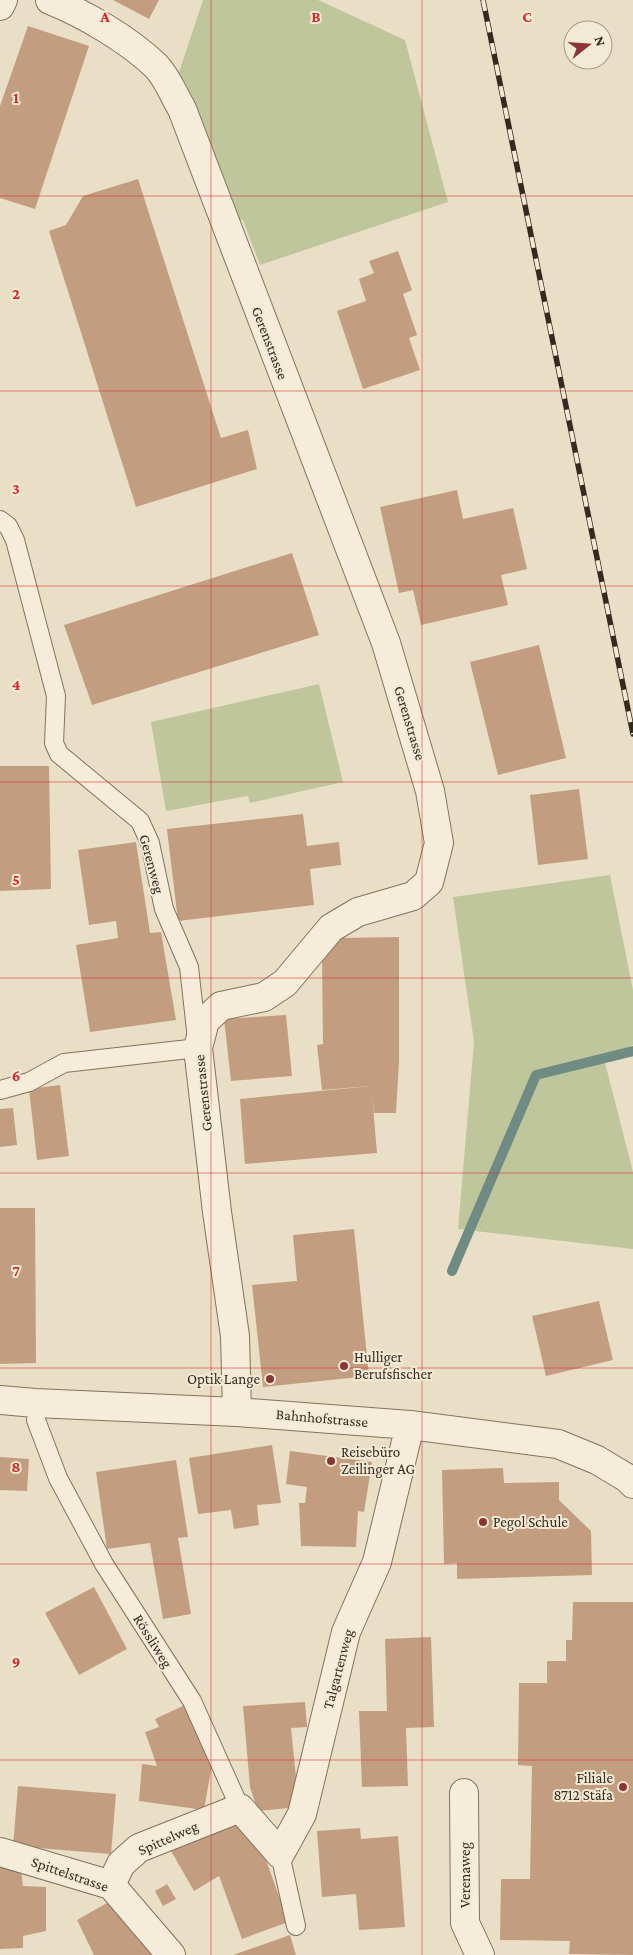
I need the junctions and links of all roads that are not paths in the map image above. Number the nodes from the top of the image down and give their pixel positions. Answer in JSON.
{"nodes":[{"id":1,"x":3,"y":0,"type":"edge"},
{"id":2,"x":50,"y":0,"type":"edge"},
{"id":3,"x":0,"y":6,"type":"edge"},
{"id":4,"x":0,"y":520,"type":"edge"},
{"id":5,"x":198,"y":1048,"type":"junction"},
{"id":6,"x":0,"y":1090,"type":"edge"},
{"id":7,"x":0,"y":1400,"type":"edge"},
{"id":8,"x":237,"y":1412,"type":"junction"},
{"id":9,"x":36,"y":1420,"type":"dead end"},
{"id":10,"x":410,"y":1425,"type":"junction"},
{"id":11,"x":633,"y":1484,"type":"edge"},
{"id":12,"x":464,"y":1793,"type":"dead end"},
{"id":13,"x":240,"y":1808,"type":"junction"},
{"id":14,"x":0,"y":1852,"type":"edge"},
{"id":15,"x":280,"y":1854,"type":"junction"},
{"id":16,"x":111,"y":1885,"type":"junction"},
{"id":17,"x":296,"y":1926,"type":"dead end"},
{"id":18,"x":171,"y":1955,"type":"edge"},
{"id":19,"x":480,"y":1955,"type":"edge"}],
"edges":[{"from":1,"to":3,"type":"street"},
{"from":2,"to":5,"type":"street","name":"Gerenstrasse"},
{"from":4,"to":5,"type":"lane","name":"Gerenweg"},
{"from":5,"to":6,"type":"lane"},
{"from":5,"to":8,"type":"street","name":"Gerenstrasse"},
{"from":7,"to":8,"type":"street","name":"Bahnhofstrasse"},
{"from":8,"to":10,"type":"street","name":"Bahnhofstrasse"},
{"from":9,"to":13,"type":"lane","name":"Rössliweg"},
{"from":10,"to":11,"type":"street","name":"Bahnhofstrasse"},
{"from":10,"to":15,"type":"street","name":"Talgartenweg"},
{"from":12,"to":19,"type":"street","name":"Verenaweg"},
{"from":13,"to":15,"type":"street","name":"Rössliweg"},
{"from":13,"to":16,"type":"street","name":"Spittelweg"},
{"from":14,"to":16,"type":"street","name":"Spittelstrasse"},
{"from":15,"to":17,"type":"lane"},
{"from":16,"to":18,"type":"street","name":"Spittelstrasse"}]}
